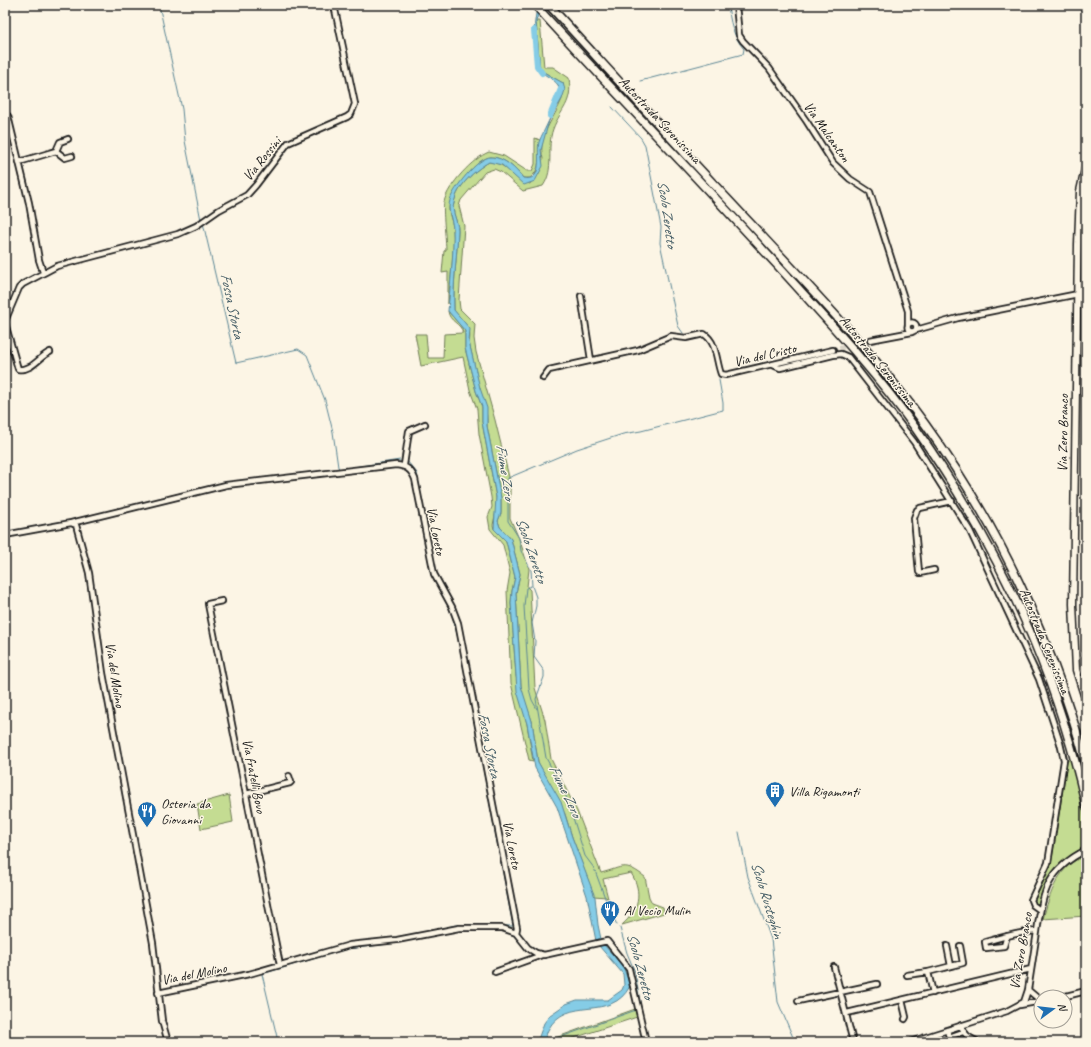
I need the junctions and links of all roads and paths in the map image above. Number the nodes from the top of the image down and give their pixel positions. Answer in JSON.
{"nodes":[{"id":1,"x":334,"y":5,"type":"edge"},
{"id":2,"x":535,"y":5,"type":"edge"},
{"id":3,"x":549,"y":5,"type":"edge"},
{"id":4,"x":736,"y":5,"type":"edge"},
{"id":5,"x":6,"y":117,"type":"edge"},
{"id":6,"x":68,"y":139,"type":"dead end"},
{"id":7,"x":56,"y":151,"type":"junction"},
{"id":8,"x":72,"y":156,"type":"dead end"},
{"id":9,"x":19,"y":162,"type":"junction"},
{"id":10,"x":1086,"y":165,"type":"edge"},
{"id":11,"x":99,"y":255,"type":"junction"},
{"id":12,"x":101,"y":260,"type":"dead end"},
{"id":13,"x":43,"y":272,"type":"junction"},
{"id":14,"x":1078,"y":294,"type":"junction"},
{"id":15,"x":581,"y":296,"type":"dead end"},
{"id":16,"x":5,"y":322,"type":"edge"},
{"id":17,"x":913,"y":322,"type":"junction"},
{"id":18,"x":908,"y":326,"type":"junction"},
{"id":19,"x":923,"y":328,"type":"junction"},
{"id":20,"x":914,"y":331,"type":"junction"},
{"id":21,"x":904,"y":332,"type":"junction"},
{"id":22,"x":870,"y":340,"type":"tunnel mouth"},
{"id":23,"x":833,"y":350,"type":"tunnel mouth"},
{"id":24,"x":50,"y":352,"type":"dead end"},
{"id":25,"x":591,"y":360,"type":"junction"},
{"id":26,"x":772,"y":365,"type":"junction"},
{"id":27,"x":543,"y":378,"type":"dead end"},
{"id":28,"x":425,"y":424,"type":"dead end"},
{"id":29,"x":404,"y":465,"type":"junction"},
{"id":30,"x":952,"y":501,"type":"junction"},
{"id":31,"x":71,"y":523,"type":"junction"},
{"id":32,"x":5,"y":535,"type":"edge"},
{"id":33,"x":934,"y":570,"type":"dead end"},
{"id":34,"x":222,"y":601,"type":"dead end"},
{"id":35,"x":1086,"y":701,"type":"edge"},
{"id":36,"x":1086,"y":764,"type":"edge"},
{"id":37,"x":289,"y":776,"type":"dead end"},
{"id":38,"x":246,"y":794,"type":"junction"},
{"id":39,"x":1086,"y":806,"type":"edge"},
{"id":40,"x":1086,"y":850,"type":"edge"},
{"id":41,"x":1040,"y":910,"type":"junction"},
{"id":42,"x":1037,"y":930,"type":"junction"},
{"id":43,"x":516,"y":933,"type":"junction"},
{"id":44,"x":1007,"y":936,"type":"junction"},
{"id":45,"x":947,"y":946,"type":"dead end"},
{"id":46,"x":960,"y":946,"type":"dead end"},
{"id":47,"x":544,"y":955,"type":"junction"},
{"id":48,"x":280,"y":965,"type":"junction"},
{"id":49,"x":950,"y":966,"type":"junction"},
{"id":50,"x":834,"y":967,"type":"dead end"},
{"id":51,"x":1031,"y":969,"type":"junction"},
{"id":52,"x":495,"y":972,"type":"dead end"},
{"id":53,"x":928,"y":972,"type":"junction"},
{"id":54,"x":907,"y":975,"type":"dead end"},
{"id":55,"x":877,"y":984,"type":"dead end"},
{"id":56,"x":1028,"y":990,"type":"junction"},
{"id":57,"x":841,"y":991,"type":"junction"},
{"id":58,"x":933,"y":992,"type":"junction"},
{"id":59,"x":1086,"y":992,"type":"edge"},
{"id":60,"x":158,"y":993,"type":"junction"},
{"id":61,"x":1033,"y":994,"type":"edge"},
{"id":62,"x":1073,"y":995,"type":"edge"},
{"id":63,"x":902,"y":1000,"type":"junction"},
{"id":64,"x":798,"y":1001,"type":"dead end"},
{"id":65,"x":1033,"y":1003,"type":"edge"},
{"id":66,"x":1020,"y":1005,"type":"junction"},
{"id":67,"x":847,"y":1013,"type":"junction"},
{"id":68,"x":905,"y":1019,"type":"dead end"},
{"id":69,"x":961,"y":1025,"type":"junction"},
{"id":70,"x":947,"y":1030,"type":"junction"},
{"id":71,"x":963,"y":1032,"type":"junction"},
{"id":72,"x":968,"y":1040,"type":"edge"},
{"id":73,"x":168,"y":1042,"type":"edge"},
{"id":74,"x":646,"y":1042,"type":"edge"},
{"id":75,"x":854,"y":1042,"type":"edge"},
{"id":76,"x":910,"y":1042,"type":"edge"},
{"id":77,"x":978,"y":1042,"type":"edge"}],
"edges":[{"from":1,"to":11,"type":"street","name":"Via Rossini"},
{"from":2,"to":39,"type":"highway","name":"Autostrada Serenissima"},
{"from":3,"to":36,"type":"highway","name":"Autostrada Serenissima"},
{"from":4,"to":17,"type":"street","name":"Via Malcanton"},
{"from":5,"to":9,"type":"street"},
{"from":6,"to":7,"type":"street"},
{"from":7,"to":8,"type":"street"},
{"from":7,"to":9,"type":"street"},
{"from":9,"to":13,"type":"street"},
{"from":10,"to":14,"type":"main road","name":"Via Zero Branco"},
{"from":11,"to":12,"type":"street"},
{"from":11,"to":13,"type":"street","name":"Via Rossini"},
{"from":13,"to":16,"type":"street","name":"Via Rossini"},
{"from":14,"to":19,"type":"street"},
{"from":14,"to":35,"type":"main road","name":"Via Zero Branco"},
{"from":15,"to":25,"type":"street"},
{"from":16,"to":24,"type":"street","name":"Via Rossini"},
{"from":17,"to":18,"type":"street"},
{"from":17,"to":19,"type":"street"},
{"from":17,"to":20,"type":"street"},
{"from":18,"to":20,"type":"street"},
{"from":18,"to":21,"type":"street"},
{"from":19,"to":20,"type":"street"},
{"from":20,"to":21,"type":"street"},
{"from":21,"to":22,"type":"street"},
{"from":23,"to":26,"type":"street","name":"Via del Cristo"},
{"from":25,"to":26,"type":"street","name":"Via del Cristo"},
{"from":25,"to":27,"type":"street","name":"Via del Cristo"},
{"from":26,"to":30,"type":"street"},
{"from":28,"to":29,"type":"street"},
{"from":29,"to":31,"type":"street"},
{"from":29,"to":43,"type":"street","name":"Via Loreto"},
{"from":30,"to":33,"type":"street"},
{"from":30,"to":41,"type":"street"},
{"from":31,"to":32,"type":"street"},
{"from":31,"to":60,"type":"street","name":"Via del Molino"},
{"from":34,"to":38,"type":"street","name":"Via fratelli Bovo"},
{"from":37,"to":38,"type":"street"},
{"from":38,"to":48,"type":"street","name":"Via fratelli Bovo"},
{"from":40,"to":41,"type":"street","name":"Via Zero Branco"},
{"from":41,"to":42,"type":"street","name":"Via Zero Branco"},
{"from":42,"to":44,"type":"street"},
{"from":42,"to":51,"type":"street","name":"Via Zero Branco"},
{"from":43,"to":47,"type":"street"},
{"from":43,"to":48,"type":"street","name":"Via del Molino"},
{"from":44,"to":44,"type":"street"},
{"from":45,"to":49,"type":"street"},
{"from":46,"to":49,"type":"street"},
{"from":47,"to":52,"type":"street"},
{"from":47,"to":74,"type":"street"},
{"from":48,"to":60,"type":"street","name":"Via del Molino"},
{"from":49,"to":53,"type":"street"},
{"from":50,"to":57,"type":"street"},
{"from":51,"to":56,"type":"street","name":"Via Zero Branco"},
{"from":51,"to":58,"type":"street"},
{"from":53,"to":54,"type":"street"},
{"from":53,"to":58,"type":"street"},
{"from":55,"to":57,"type":"street"},
{"from":56,"to":61,"type":"street"},
{"from":56,"to":66,"type":"street","name":"Via Zero Branco"},
{"from":57,"to":64,"type":"street"},
{"from":57,"to":67,"type":"street"},
{"from":58,"to":63,"type":"street"},
{"from":59,"to":62,"type":"street"},
{"from":60,"to":73,"type":"street"},
{"from":63,"to":67,"type":"street"},
{"from":63,"to":68,"type":"street"},
{"from":65,"to":66,"type":"street"},
{"from":66,"to":69,"type":"street","name":"Via Zero Branco"},
{"from":67,"to":75,"type":"street"},
{"from":69,"to":70,"type":"street","name":"Via Zero Branco"},
{"from":69,"to":71,"type":"street"},
{"from":70,"to":71,"type":"street"},
{"from":70,"to":76,"type":"street","name":"Via Zero Branco"},
{"from":71,"to":72,"type":"street"},
{"from":72,"to":77,"type":"street"}]}
